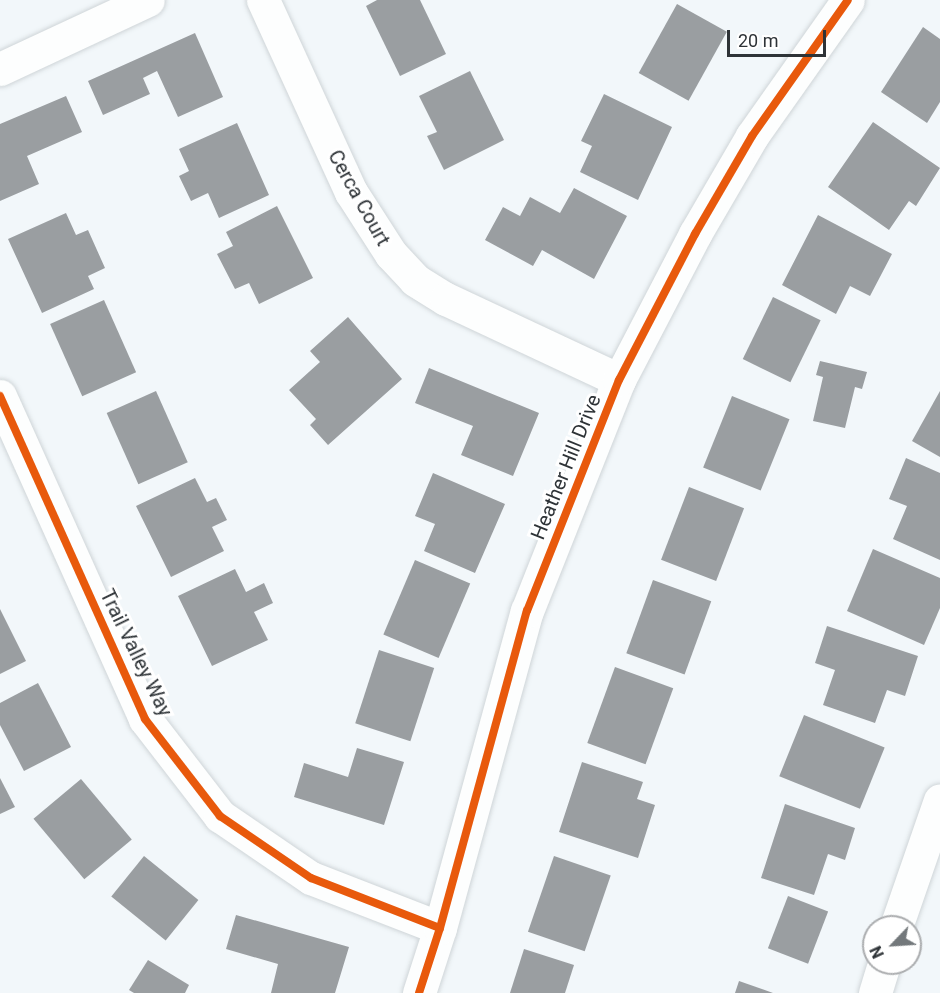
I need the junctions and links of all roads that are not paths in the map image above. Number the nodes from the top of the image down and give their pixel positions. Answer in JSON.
{"nodes":[{"id":1,"x":148,"y":0,"type":"edge"},
{"id":2,"x":263,"y":0,"type":"edge"},
{"id":3,"x":848,"y":0,"type":"edge"},
{"id":4,"x":0,"y":69,"type":"edge"},
{"id":5,"x":619,"y":380,"type":"junction"},
{"id":6,"x":0,"y":396,"type":"edge"},
{"id":7,"x":940,"y":800,"type":"edge"},
{"id":8,"x":900,"y":915,"type":"edge"},
{"id":9,"x":440,"y":928,"type":"junction"},
{"id":10,"x":880,"y":975,"type":"edge"},
{"id":11,"x":419,"y":993,"type":"edge"},
{"id":12,"x":874,"y":993,"type":"edge"}],
"edges":[{"from":1,"to":4,"type":"street"},
{"from":2,"to":5,"type":"street","name":"Cerca Court"},
{"from":3,"to":5,"type":"street","name":"Heather Hill Drive"},
{"from":5,"to":9,"type":"street","name":"Heather Hill Drive"},
{"from":6,"to":9,"type":"street","name":"Trail Valley Way"},
{"from":7,"to":8,"type":"street"},
{"from":9,"to":11,"type":"street","name":"Heather Hill Drive"},
{"from":10,"to":12,"type":"street"}]}
